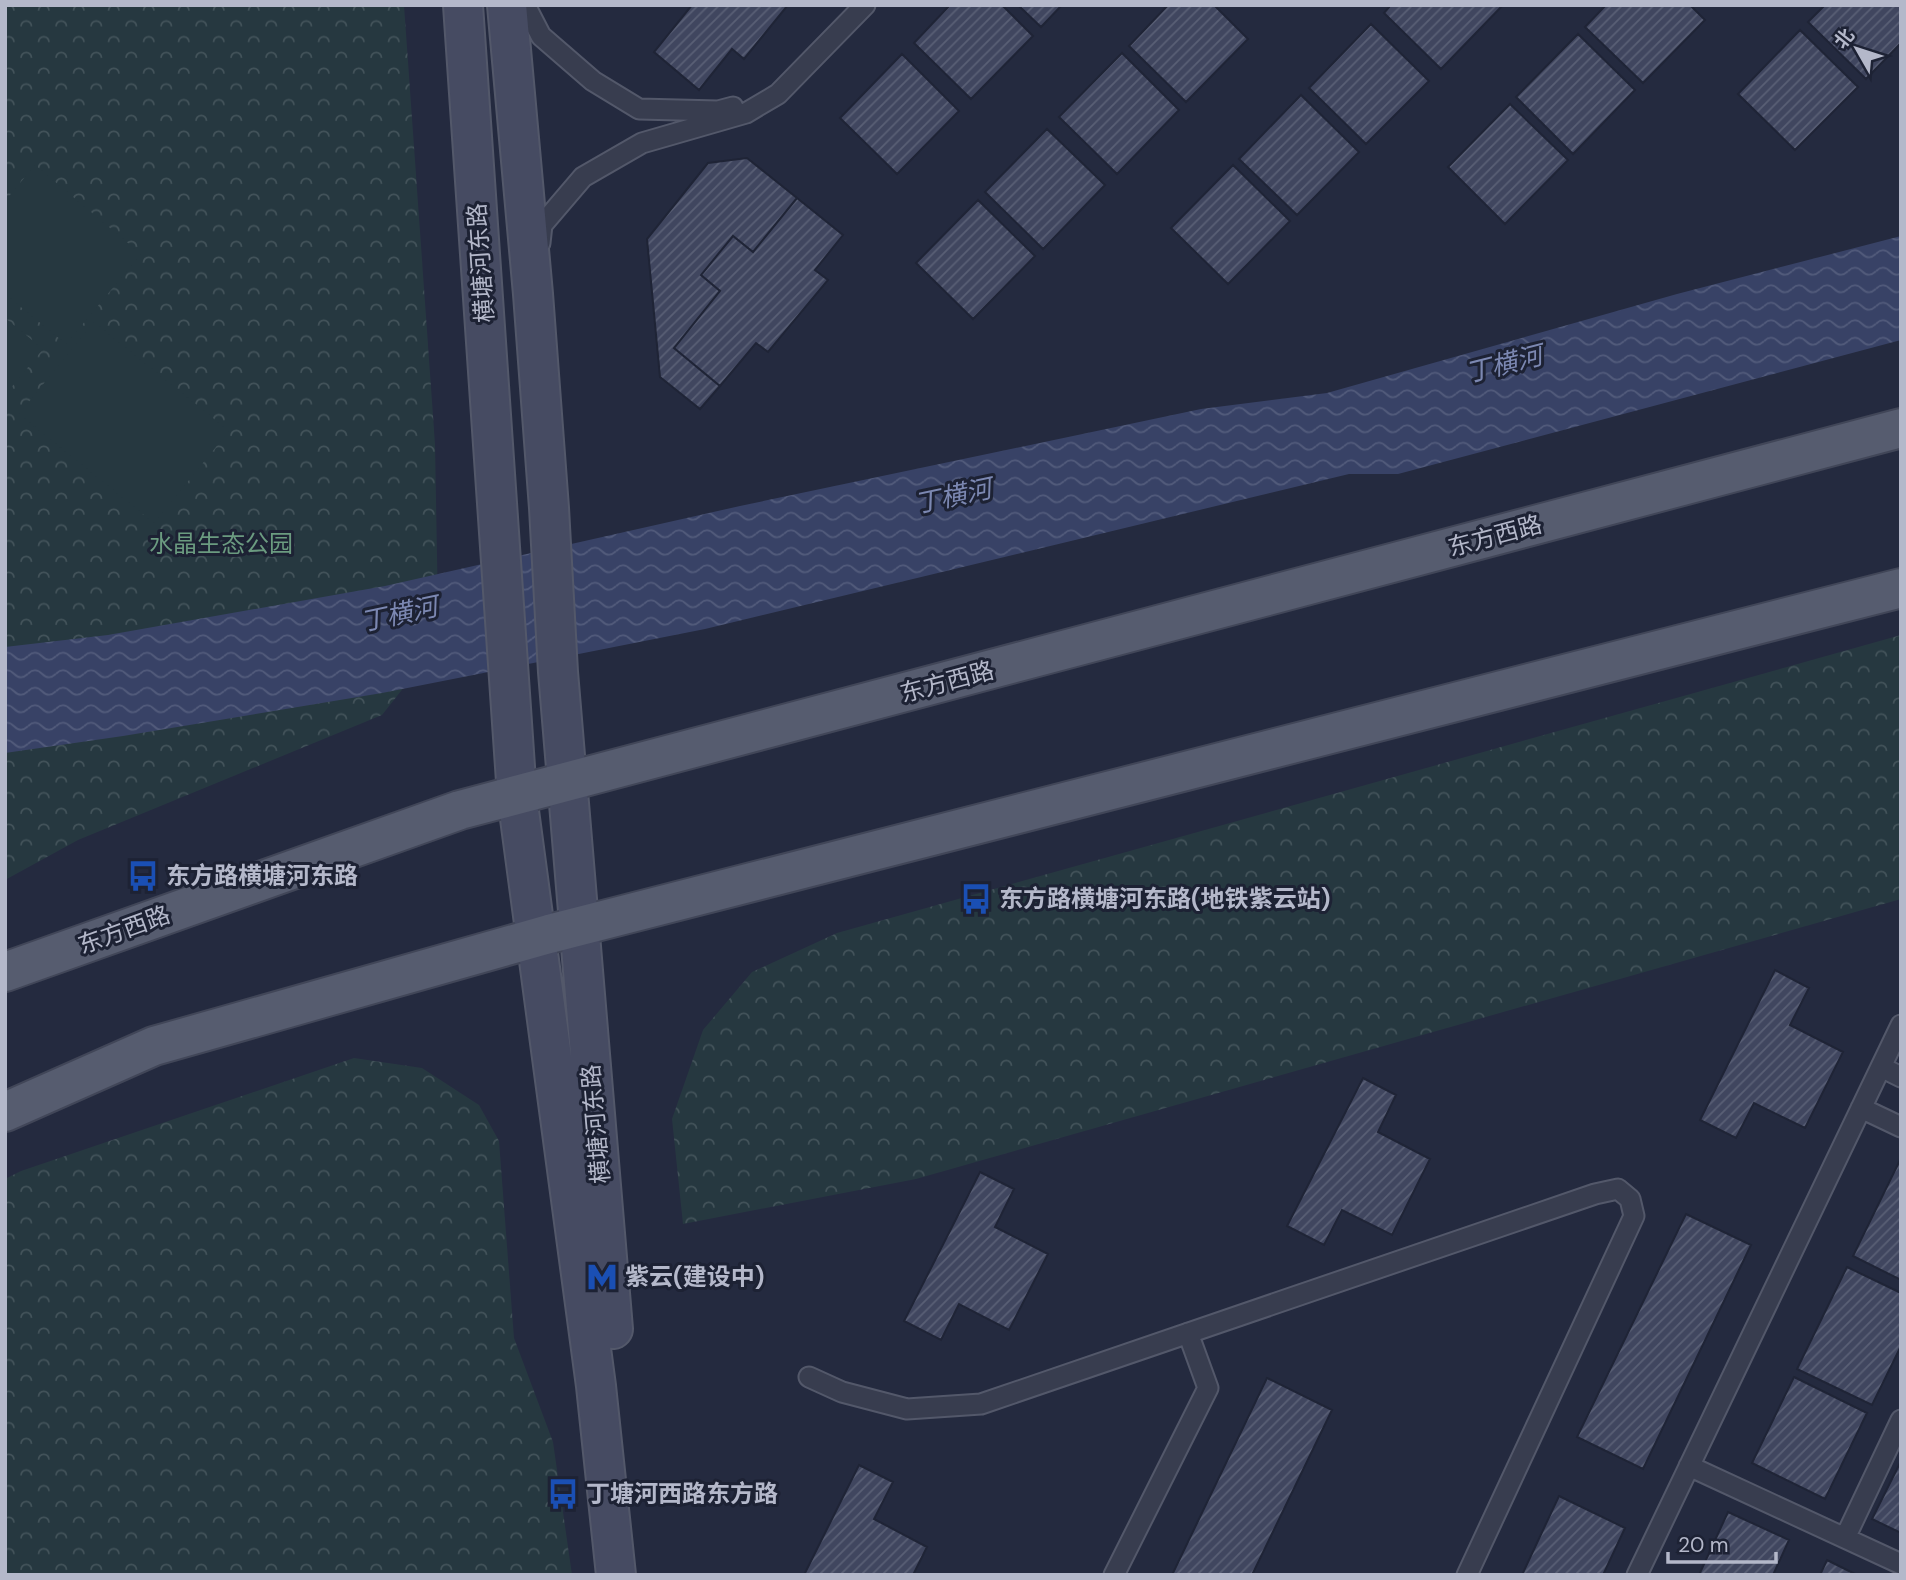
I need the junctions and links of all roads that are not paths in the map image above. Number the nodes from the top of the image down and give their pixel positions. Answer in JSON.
{"nodes":[{"id":1,"x":463,"y":5,"type":"edge"},
{"id":2,"x":507,"y":5,"type":"edge"},
{"id":3,"x":525,"y":5,"type":"edge"},
{"id":4,"x":865,"y":5,"type":"edge"},
{"id":5,"x":778,"y":94,"type":"junction"},
{"id":6,"x":533,"y":294,"type":"junction"},
{"id":7,"x":1901,"y":428,"type":"edge"},
{"id":8,"x":1901,"y":588,"type":"edge"},
{"id":9,"x":568,"y":783,"type":"junction"},
{"id":10,"x":517,"y":796,"type":"junction"},
{"id":11,"x":579,"y":927,"type":"junction"},
{"id":12,"x":536,"y":938,"type":"junction"},
{"id":13,"x":5,"y":972,"type":"edge"},
{"id":14,"x":1901,"y":1025,"type":"edge"},
{"id":15,"x":1881,"y":1068,"type":"junction"},
{"id":16,"x":1901,"y":1077,"type":"edge"},
{"id":17,"x":1861,"y":1108,"type":"junction"},
{"id":18,"x":5,"y":1112,"type":"edge"},
{"id":19,"x":1901,"y":1127,"type":"edge"},
{"id":20,"x":1188,"y":1333,"type":"junction"},
{"id":21,"x":809,"y":1377,"type":"dead end"},
{"id":22,"x":1901,"y":1420,"type":"edge"},
{"id":23,"x":1689,"y":1466,"type":"junction"},
{"id":24,"x":1845,"y":1538,"type":"junction"},
{"id":25,"x":1901,"y":1564,"type":"edge"},
{"id":26,"x":616,"y":1575,"type":"edge"},
{"id":27,"x":640,"y":1575,"type":"edge"},
{"id":28,"x":1114,"y":1575,"type":"edge"},
{"id":29,"x":1467,"y":1575,"type":"edge"},
{"id":30,"x":1637,"y":1575,"type":"edge"}],
"edges":[{"from":1,"to":10,"type":"main road","name":"横塘河东路"},
{"from":2,"to":6,"type":"main road","name":"横塘河东路"},
{"from":3,"to":5,"type":"lane"},
{"from":4,"to":5,"type":"lane"},
{"from":5,"to":6,"type":"lane"},
{"from":6,"to":9,"type":"main road","name":"横塘河东路"},
{"from":7,"to":9,"type":"main road","name":"东方西路"},
{"from":8,"to":11,"type":"main road"},
{"from":9,"to":10,"type":"main road","name":"东方西路"},
{"from":9,"to":11,"type":"main road","name":"横塘河东路"},
{"from":10,"to":12,"type":"main road","name":"横塘河东路"},
{"from":10,"to":13,"type":"main road","name":"东方西路"},
{"from":11,"to":12,"type":"main road"},
{"from":11,"to":27,"type":"main road","name":"横塘河东路"},
{"from":12,"to":18,"type":"main road"},
{"from":12,"to":26,"type":"main road","name":"横塘河东路"},
{"from":14,"to":15,"type":"lane"},
{"from":15,"to":16,"type":"lane"},
{"from":15,"to":17,"type":"lane"},
{"from":17,"to":19,"type":"lane"},
{"from":17,"to":23,"type":"lane"},
{"from":20,"to":21,"type":"lane"},
{"from":20,"to":28,"type":"lane"},
{"from":20,"to":29,"type":"lane"},
{"from":22,"to":24,"type":"lane"},
{"from":23,"to":24,"type":"lane"},
{"from":23,"to":30,"type":"lane"},
{"from":24,"to":25,"type":"lane"}]}
